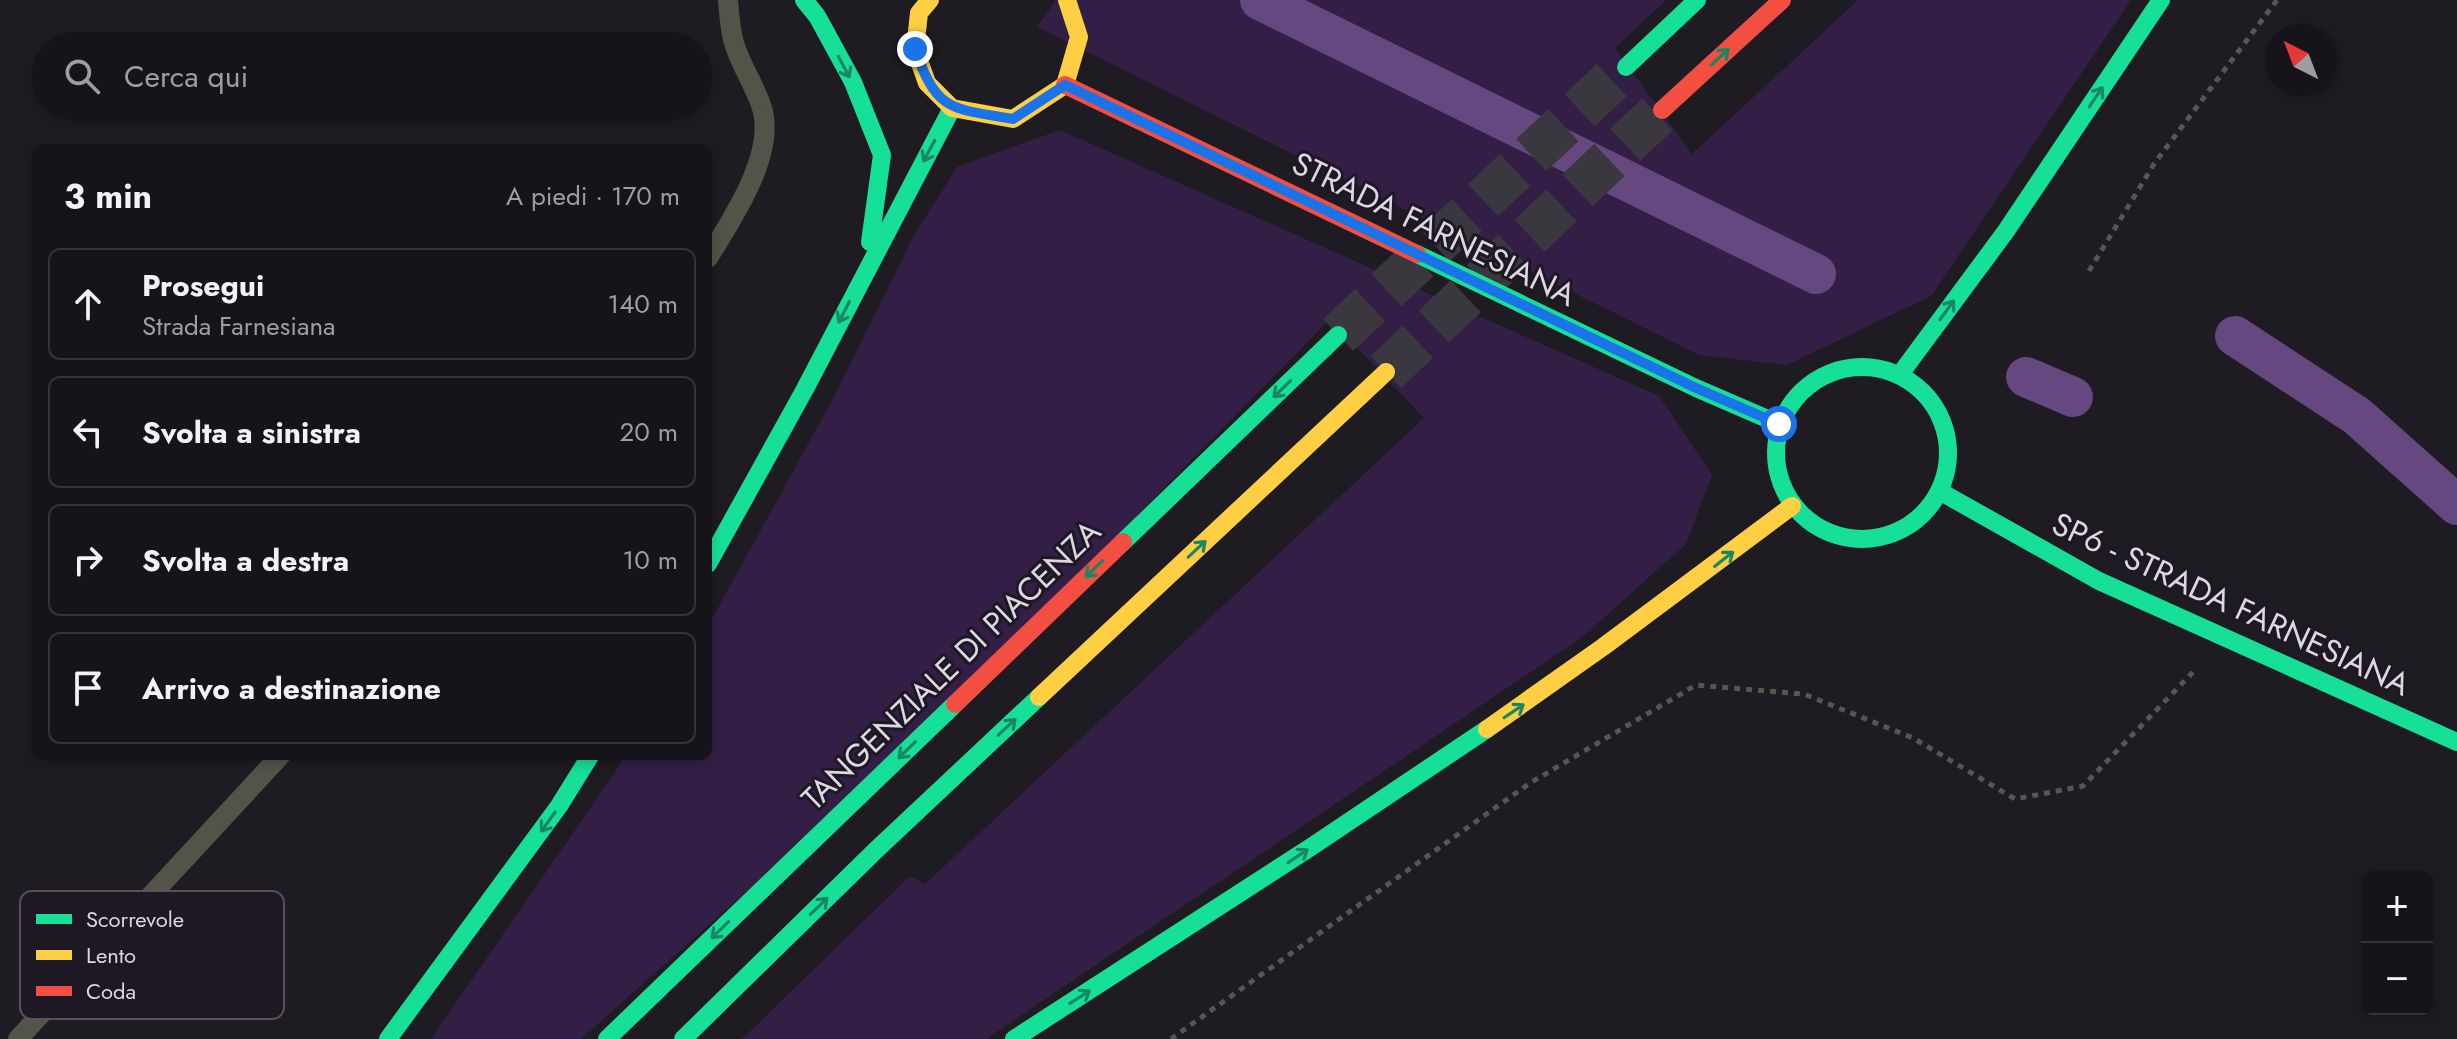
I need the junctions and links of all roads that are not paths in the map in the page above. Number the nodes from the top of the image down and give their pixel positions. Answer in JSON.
{"nodes":[{"id":1,"x":728,"y":0,"type":"edge"},
{"id":2,"x":804,"y":0,"type":"edge"},
{"id":3,"x":1067,"y":0,"type":"edge"},
{"id":4,"x":1697,"y":0,"type":"edge"},
{"id":5,"x":1782,"y":0,"type":"edge"},
{"id":6,"x":2161,"y":0,"type":"edge"},
{"id":7,"x":918,"y":6,"type":"edge"},
{"id":8,"x":1626,"y":67,"type":"tunnel mouth"},
{"id":9,"x":1065,"y":85,"type":"junction"},
{"id":10,"x":952,"y":108,"type":"junction"},
{"id":11,"x":1662,"y":110,"type":"tunnel mouth"},
{"id":12,"x":712,"y":251,"type":"edge"},
{"id":13,"x":866,"y":269,"type":"junction"},
{"id":14,"x":1338,"y":335,"type":"tunnel mouth"},
{"id":15,"x":1386,"y":372,"type":"tunnel mouth"},
{"id":16,"x":1901,"y":373,"type":"junction"},
{"id":17,"x":1779,"y":424,"type":"junction"},
{"id":18,"x":1941,"y":492,"type":"junction"},
{"id":19,"x":1792,"y":506,"type":"junction"},
{"id":20,"x":712,"y":557,"type":"edge"},
{"id":21,"x":2457,"y":742,"type":"edge"},
{"id":22,"x":276,"y":760,"type":"edge"},
{"id":23,"x":588,"y":760,"type":"edge"},
{"id":24,"x":155,"y":891,"type":"edge"},
{"id":25,"x":37,"y":1019,"type":"edge"},
{"id":26,"x":18,"y":1039,"type":"edge"},
{"id":27,"x":388,"y":1039,"type":"edge"},
{"id":28,"x":607,"y":1039,"type":"edge"},
{"id":29,"x":683,"y":1039,"type":"edge"},
{"id":30,"x":1014,"y":1039,"type":"edge"}],
"edges":[{"from":1,"to":12,"type":"lane"},
{"from":2,"to":13,"type":"main road","one_way":true},
{"from":3,"to":9,"type":"main road"},
{"from":4,"to":8,"type":"main road"},
{"from":11,"to":5,"type":"main road","one_way":true},
{"from":16,"to":6,"type":"main road","one_way":true},
{"from":7,"to":10,"type":"main road"},
{"from":9,"to":10,"type":"main road"},
{"from":9,"to":17,"type":"main road","name":"STRADA FARNESIANA"},
{"from":10,"to":13,"type":"main road","one_way":true},
{"from":13,"to":20,"type":"main road","one_way":true},
{"from":14,"to":28,"type":"main road","name":"TANGENZIALE DI PIACENZA","one_way":true},
{"from":29,"to":15,"type":"main road","one_way":true},
{"from":16,"to":17,"type":"main road"},
{"from":16,"to":18,"type":"main road"},
{"from":17,"to":19,"type":"main road"},
{"from":18,"to":19,"type":"main road"},
{"from":18,"to":21,"type":"main road","name":"SP6 - STRADA FARNESIANA"},
{"from":30,"to":19,"type":"main road","one_way":true},
{"from":22,"to":24,"type":"lane"},
{"from":23,"to":27,"type":"main road","one_way":true},
{"from":25,"to":26,"type":"lane"}]}
